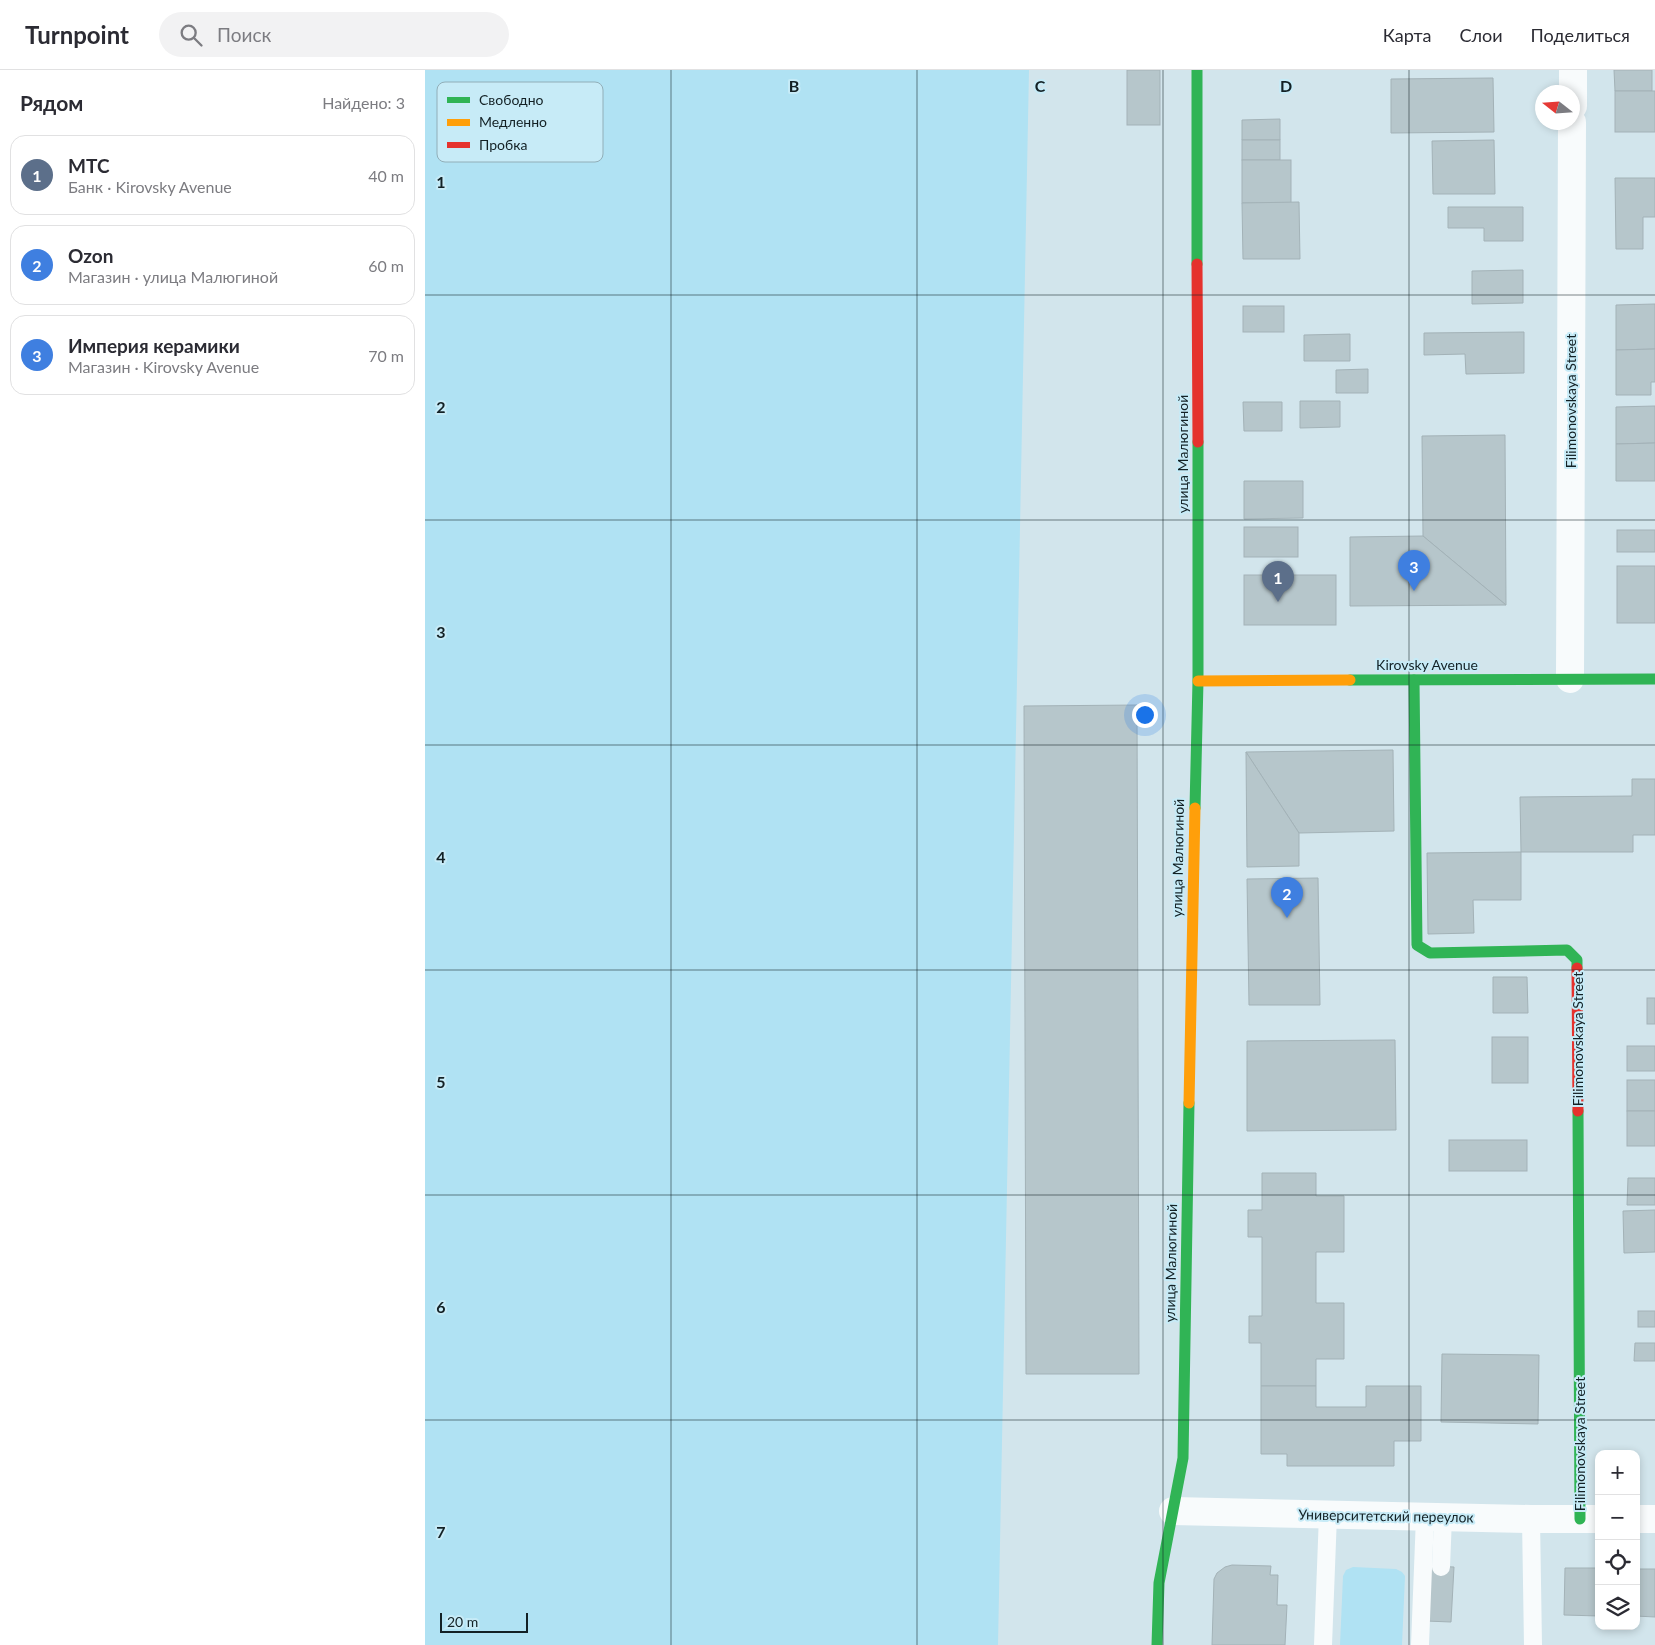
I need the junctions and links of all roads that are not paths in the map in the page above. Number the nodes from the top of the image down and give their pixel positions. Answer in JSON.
{"nodes":[{"id":1,"x":1197,"y":70,"type":"edge"},
{"id":2,"x":1573,"y":70,"type":"edge"},
{"id":3,"x":1573,"y":85,"type":"edge"},
{"id":4,"x":1572,"y":130,"type":"edge"},
{"id":5,"x":1570,"y":679,"type":"junction"},
{"id":6,"x":1655,"y":679,"type":"edge"},
{"id":7,"x":1414,"y":680,"type":"junction"},
{"id":8,"x":1198,"y":681,"type":"junction"},
{"id":9,"x":1173,"y":1511,"type":"junction"},
{"id":10,"x":1328,"y":1515,"type":"junction"},
{"id":11,"x":1434,"y":1517,"type":"junction"},
{"id":12,"x":1531,"y":1519,"type":"junction"},
{"id":13,"x":1589,"y":1519,"type":"edge"},
{"id":14,"x":1640,"y":1519,"type":"edge"},
{"id":15,"x":1655,"y":1519,"type":"edge"},
{"id":16,"x":1441,"y":1566,"type":"dead end"},
{"id":17,"x":1157,"y":1645,"type":"edge"},
{"id":18,"x":1323,"y":1645,"type":"edge"},
{"id":19,"x":1420,"y":1645,"type":"edge"},
{"id":20,"x":1533,"y":1645,"type":"edge"}],
"edges":[{"from":1,"to":8,"type":"street","name":"улица Малюгиной"},
{"from":2,"to":3,"type":"street"},
{"from":4,"to":5,"type":"street","name":"Filimonovskaya Street"},
{"from":5,"to":6,"type":"street","name":"Kirovsky Avenue"},
{"from":5,"to":7,"type":"street","name":"Kirovsky Avenue"},
{"from":7,"to":8,"type":"street","name":"Kirovsky Avenue"},
{"from":7,"to":13,"type":"street","name":"Filimonovskaya Street"},
{"from":8,"to":9,"type":"street","name":"улица Малюгиной"},
{"from":9,"to":10,"type":"street","name":"Университетский переулок"},
{"from":9,"to":17,"type":"street","name":"улица Малюгиной"},
{"from":10,"to":11,"type":"street","name":"Университетский переулок"},
{"from":10,"to":18,"type":"lane"},
{"from":11,"to":12,"type":"street","name":"Университетский переулок"},
{"from":11,"to":16,"type":"lane"},
{"from":11,"to":19,"type":"lane"},
{"from":12,"to":13,"type":"street","name":"Университетский переулок"},
{"from":12,"to":20,"type":"lane"},
{"from":14,"to":15,"type":"street"}]}
